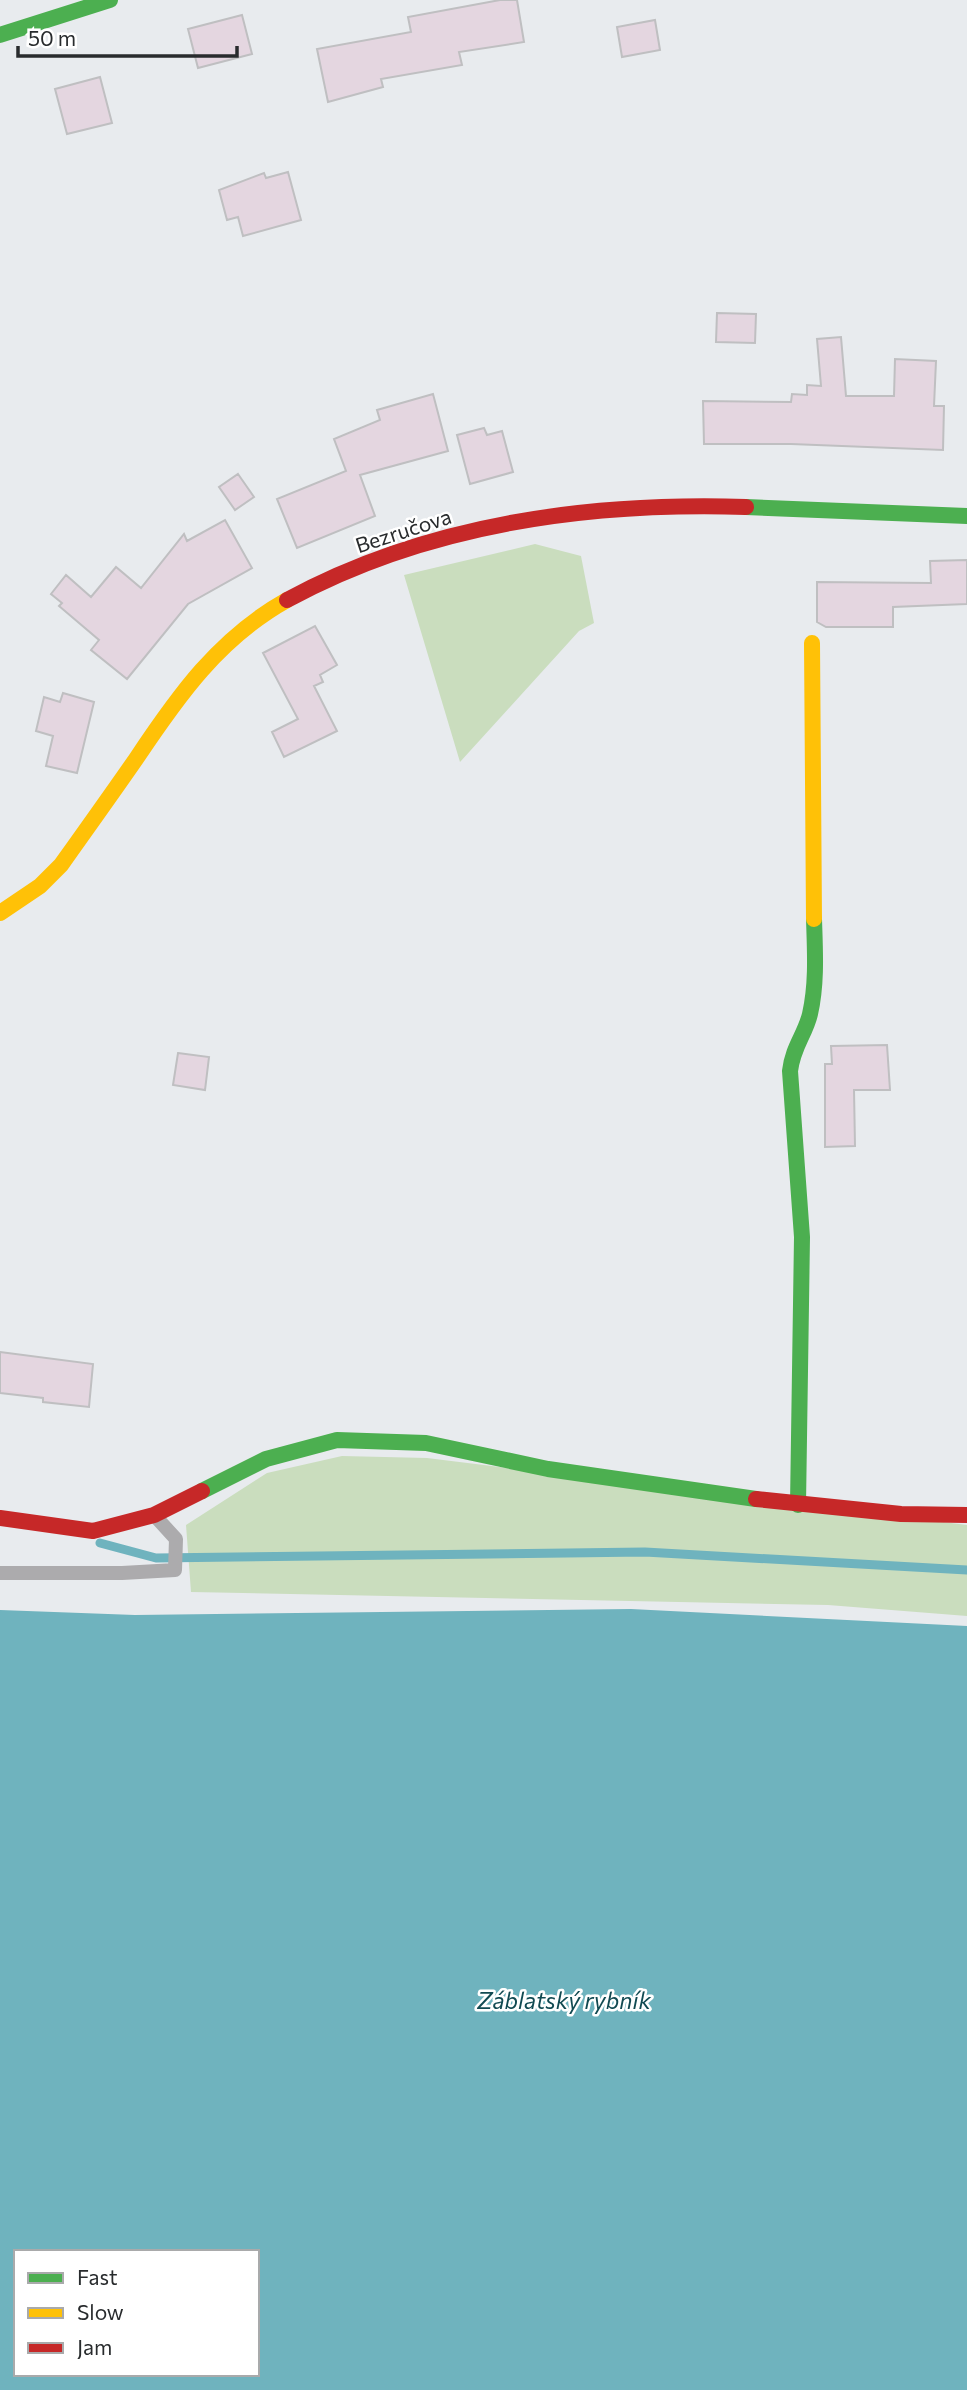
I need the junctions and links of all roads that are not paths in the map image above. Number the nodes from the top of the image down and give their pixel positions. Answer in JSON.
{"nodes":[{"id":1,"x":110,"y":0,"type":"edge"},
{"id":2,"x":0,"y":35,"type":"edge"},
{"id":3,"x":967,"y":516,"type":"edge"},
{"id":4,"x":811,"y":643,"type":"dead end"},
{"id":5,"x":0,"y":913,"type":"edge"},
{"id":6,"x":798,"y":1505,"type":"junction"},
{"id":7,"x":154,"y":1515,"type":"junction"},
{"id":8,"x":967,"y":1515,"type":"edge"},
{"id":9,"x":0,"y":1518,"type":"edge"},
{"id":10,"x":0,"y":1573,"type":"edge"}],
"edges":[{"from":1,"to":2,"type":"street"},
{"from":3,"to":5,"type":"street","name":"Bezručova"},
{"from":4,"to":6,"type":"street"},
{"from":6,"to":7,"type":"street"},
{"from":6,"to":8,"type":"street"},
{"from":7,"to":9,"type":"street"},
{"from":7,"to":10,"type":"lane"}]}
